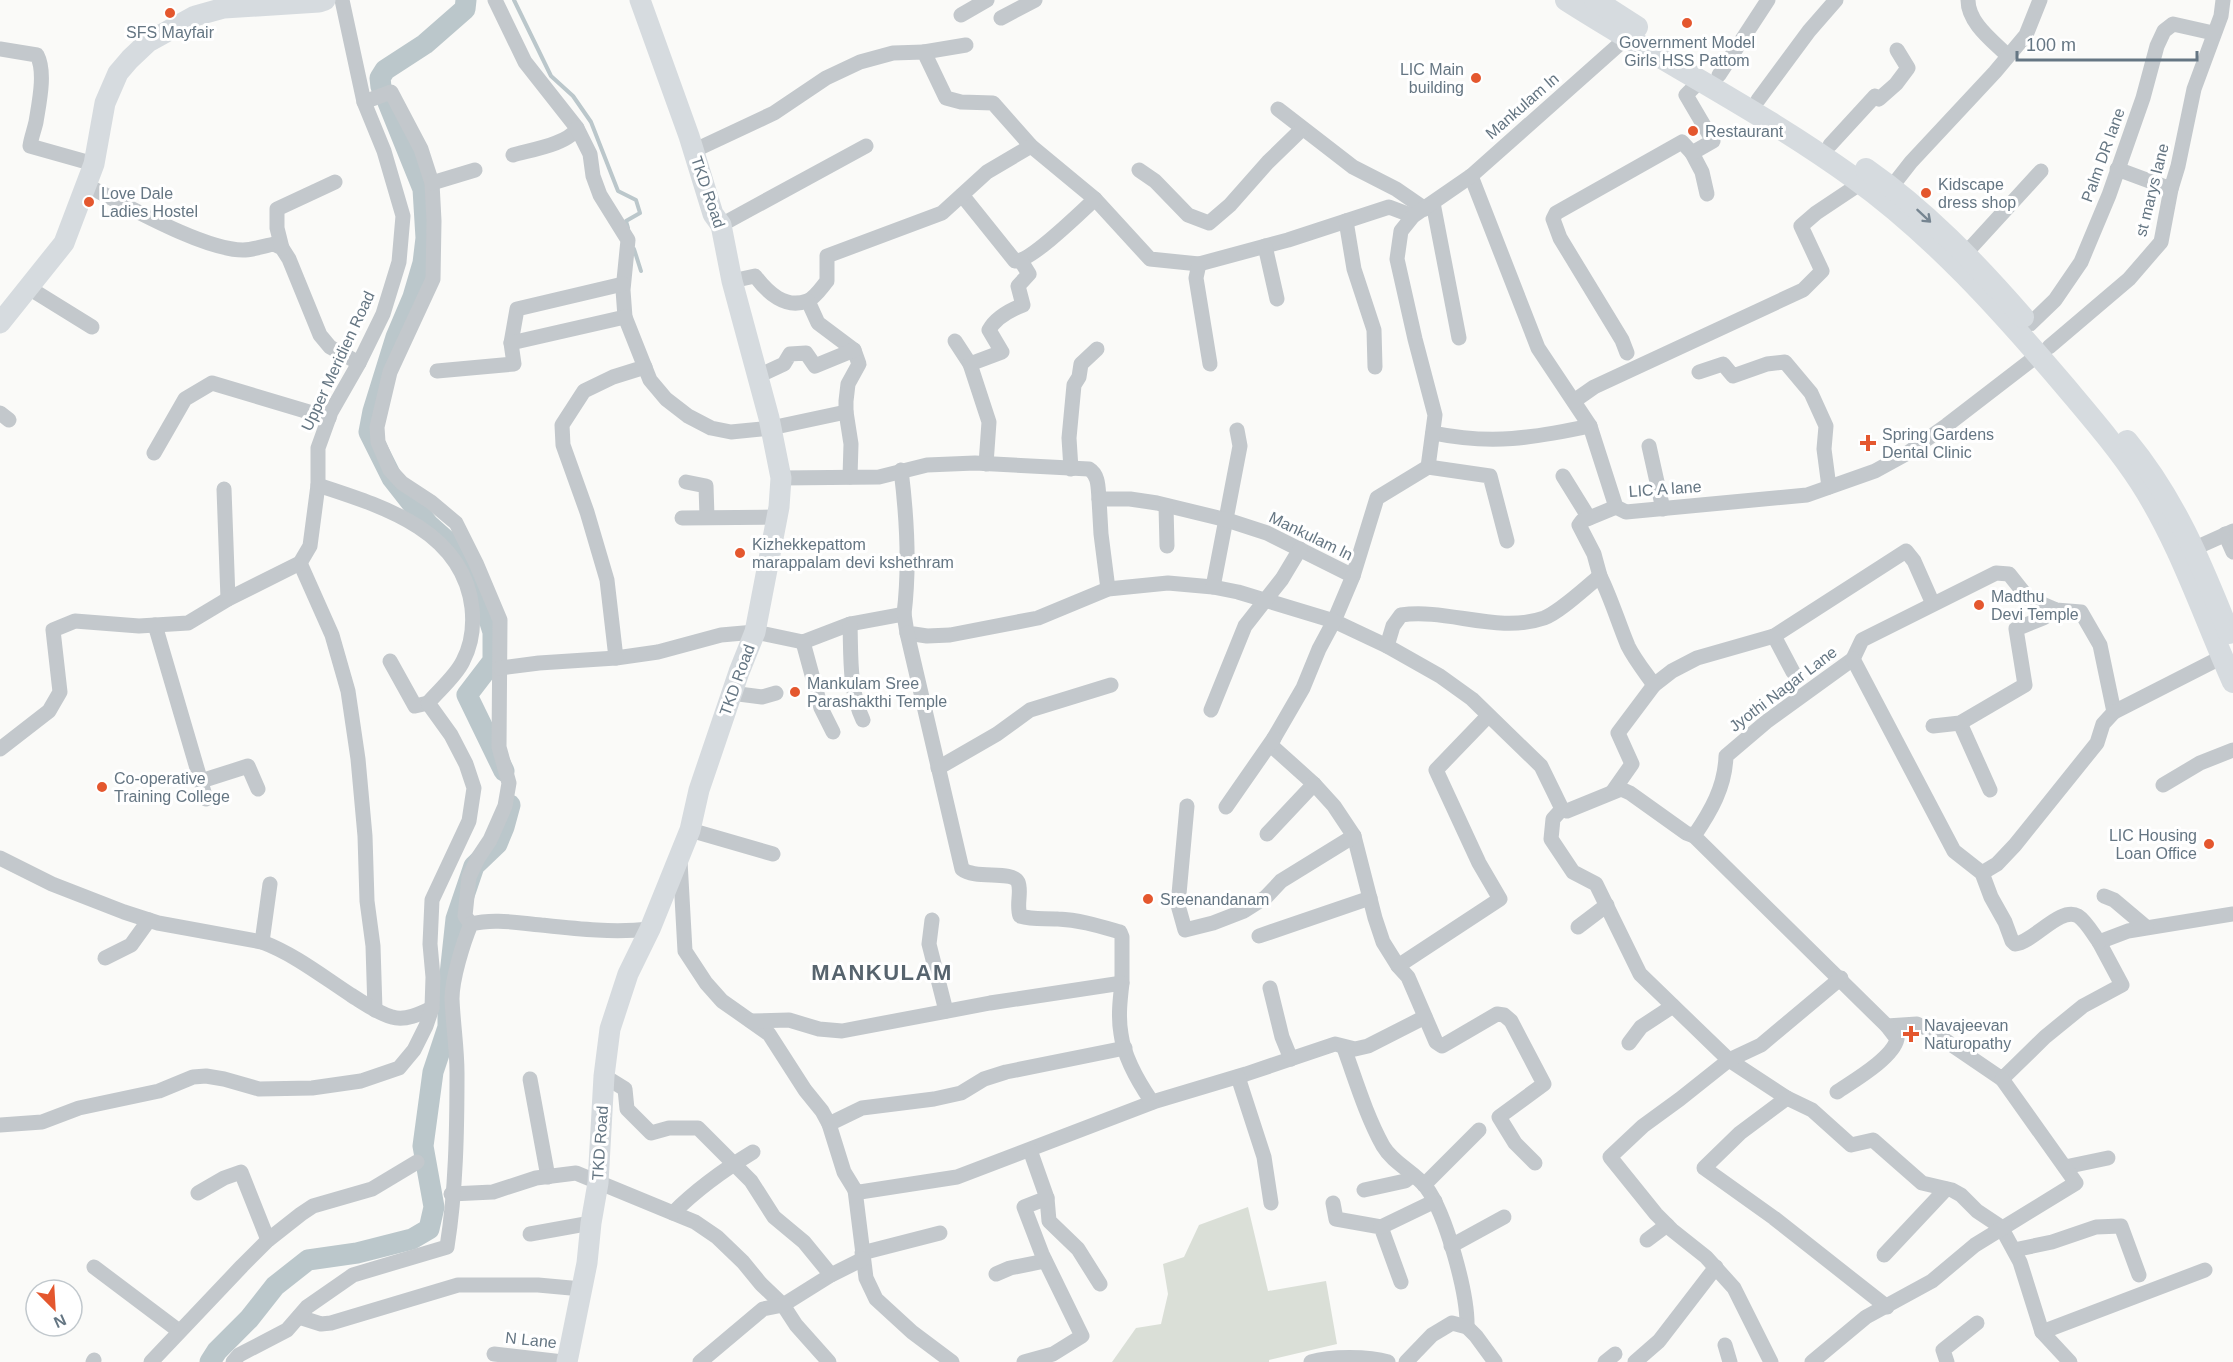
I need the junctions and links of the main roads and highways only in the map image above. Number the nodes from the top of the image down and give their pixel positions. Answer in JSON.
{"nodes":[{"id":1,"x":1566,"y":0,"type":"edge"},
{"id":2,"x":1595,"y":0,"type":"edge"},
{"id":3,"x":1617,"y":6,"type":"edge"},
{"id":4,"x":1633,"y":33,"type":"junction"},
{"id":5,"x":1709,"y":78,"type":"junction"},
{"id":6,"x":1887,"y":193,"type":"junction"},
{"id":7,"x":2044,"y":351,"type":"junction"},
{"id":8,"x":2166,"y":512,"type":"junction"},
{"id":9,"x":2227,"y":651,"type":"edge"},
{"id":10,"x":2233,"y":682,"type":"edge"}],
"edges":[{"from":1,"to":4,"type":"main road"},
{"from":2,"to":3,"type":"main road"},
{"from":3,"to":4,"type":"main road"},
{"from":4,"to":5,"type":"main road"},
{"from":5,"to":6,"type":"main road"},
{"from":5,"to":6,"type":"main road"},
{"from":6,"to":7,"type":"main road"},
{"from":6,"to":7,"type":"main road","one_way":true},
{"from":7,"to":8,"type":"main road"},
{"from":8,"to":9,"type":"main road"},
{"from":8,"to":9,"type":"main road"},
{"from":9,"to":10,"type":"main road"}]}
